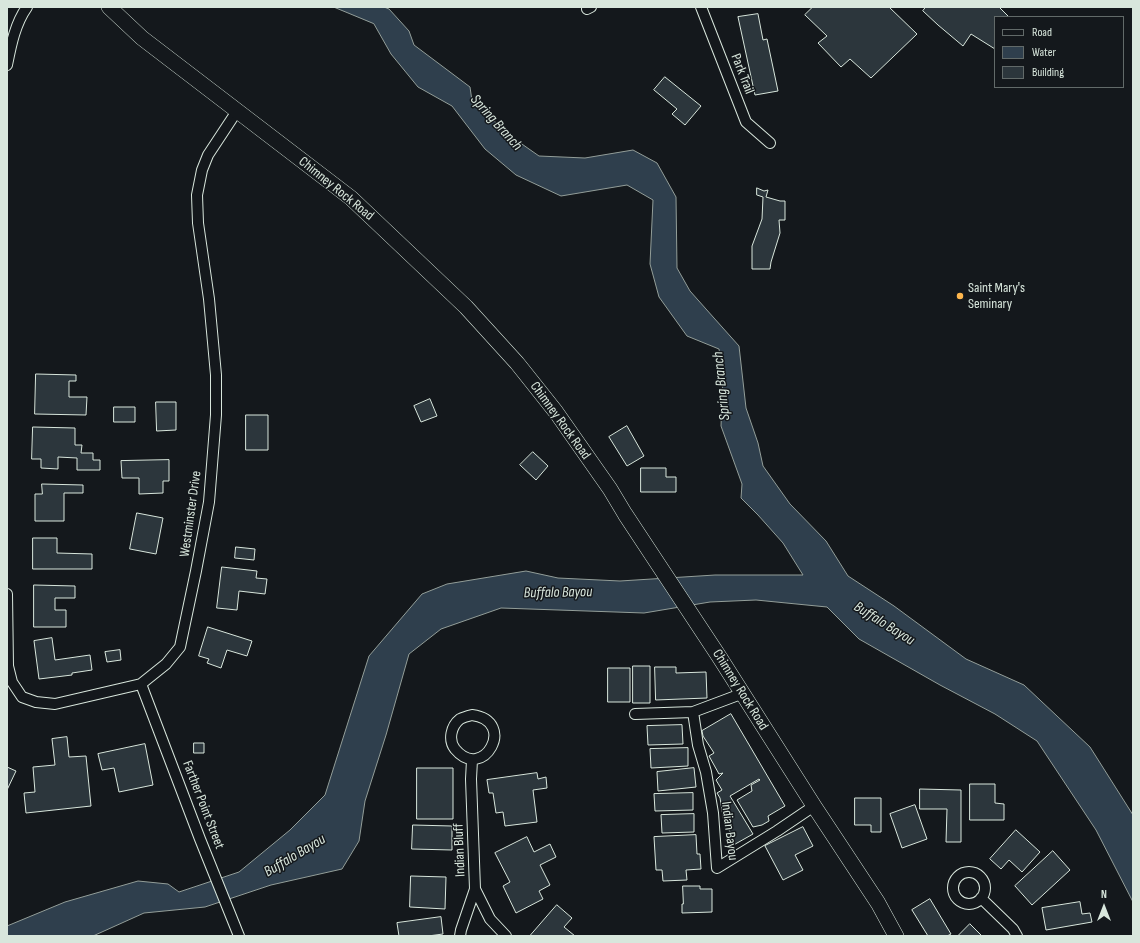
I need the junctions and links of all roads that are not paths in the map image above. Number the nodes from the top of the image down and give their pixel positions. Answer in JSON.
{"nodes":[{"id":1,"x":27,"y":7,"type":"edge"},
{"id":2,"x":109,"y":7,"type":"edge"},
{"id":3,"x":701,"y":7,"type":"edge"},
{"id":4,"x":7,"y":65,"type":"edge"},
{"id":5,"x":237,"y":112,"type":"junction"},
{"id":6,"x":770,"y":142,"type":"dead end"},
{"id":7,"x":7,"y":594,"type":"edge"},
{"id":8,"x":141,"y":684,"type":"junction"},
{"id":9,"x":742,"y":694,"type":"junction"},
{"id":10,"x":693,"y":712,"type":"junction"},
{"id":11,"x":635,"y":714,"type":"dead end"},
{"id":12,"x":472,"y":760,"type":"junction"},
{"id":13,"x":814,"y":806,"type":"junction"},
{"id":14,"x":475,"y":888,"type":"junction"},
{"id":15,"x":981,"y":898,"type":"dead end"},
{"id":16,"x":238,"y":935,"type":"edge"},
{"id":17,"x":460,"y":936,"type":"edge"},
{"id":18,"x":506,"y":936,"type":"edge"},
{"id":19,"x":896,"y":936,"type":"edge"},
{"id":20,"x":1017,"y":936,"type":"edge"}],
"edges":[{"from":1,"to":4,"type":"street"},
{"from":2,"to":5,"type":"main road","name":"Chimney Rock Road"},
{"from":3,"to":6,"type":"street","name":"Park Trail"},
{"from":5,"to":8,"type":"street","name":"Westminster Drive"},
{"from":5,"to":9,"type":"main road","name":"Chimney Rock Road"},
{"from":7,"to":8,"type":"street","name":"Westminster Drive"},
{"from":8,"to":16,"type":"street","name":"Farther Point Street"},
{"from":9,"to":10,"type":"street"},
{"from":9,"to":13,"type":"main road","name":"Chimney Rock Road"},
{"from":10,"to":11,"type":"street"},
{"from":10,"to":13,"type":"street","name":"Indian Bayou"},
{"from":12,"to":12,"type":"street"},
{"from":12,"to":14,"type":"street","name":"Indian Bluff"},
{"from":13,"to":19,"type":"main road","name":"Chimney Rock Road"},
{"from":14,"to":17,"type":"street","name":"Indian Bluff"},
{"from":14,"to":18,"type":"street"},
{"from":15,"to":20,"type":"street"}]}
